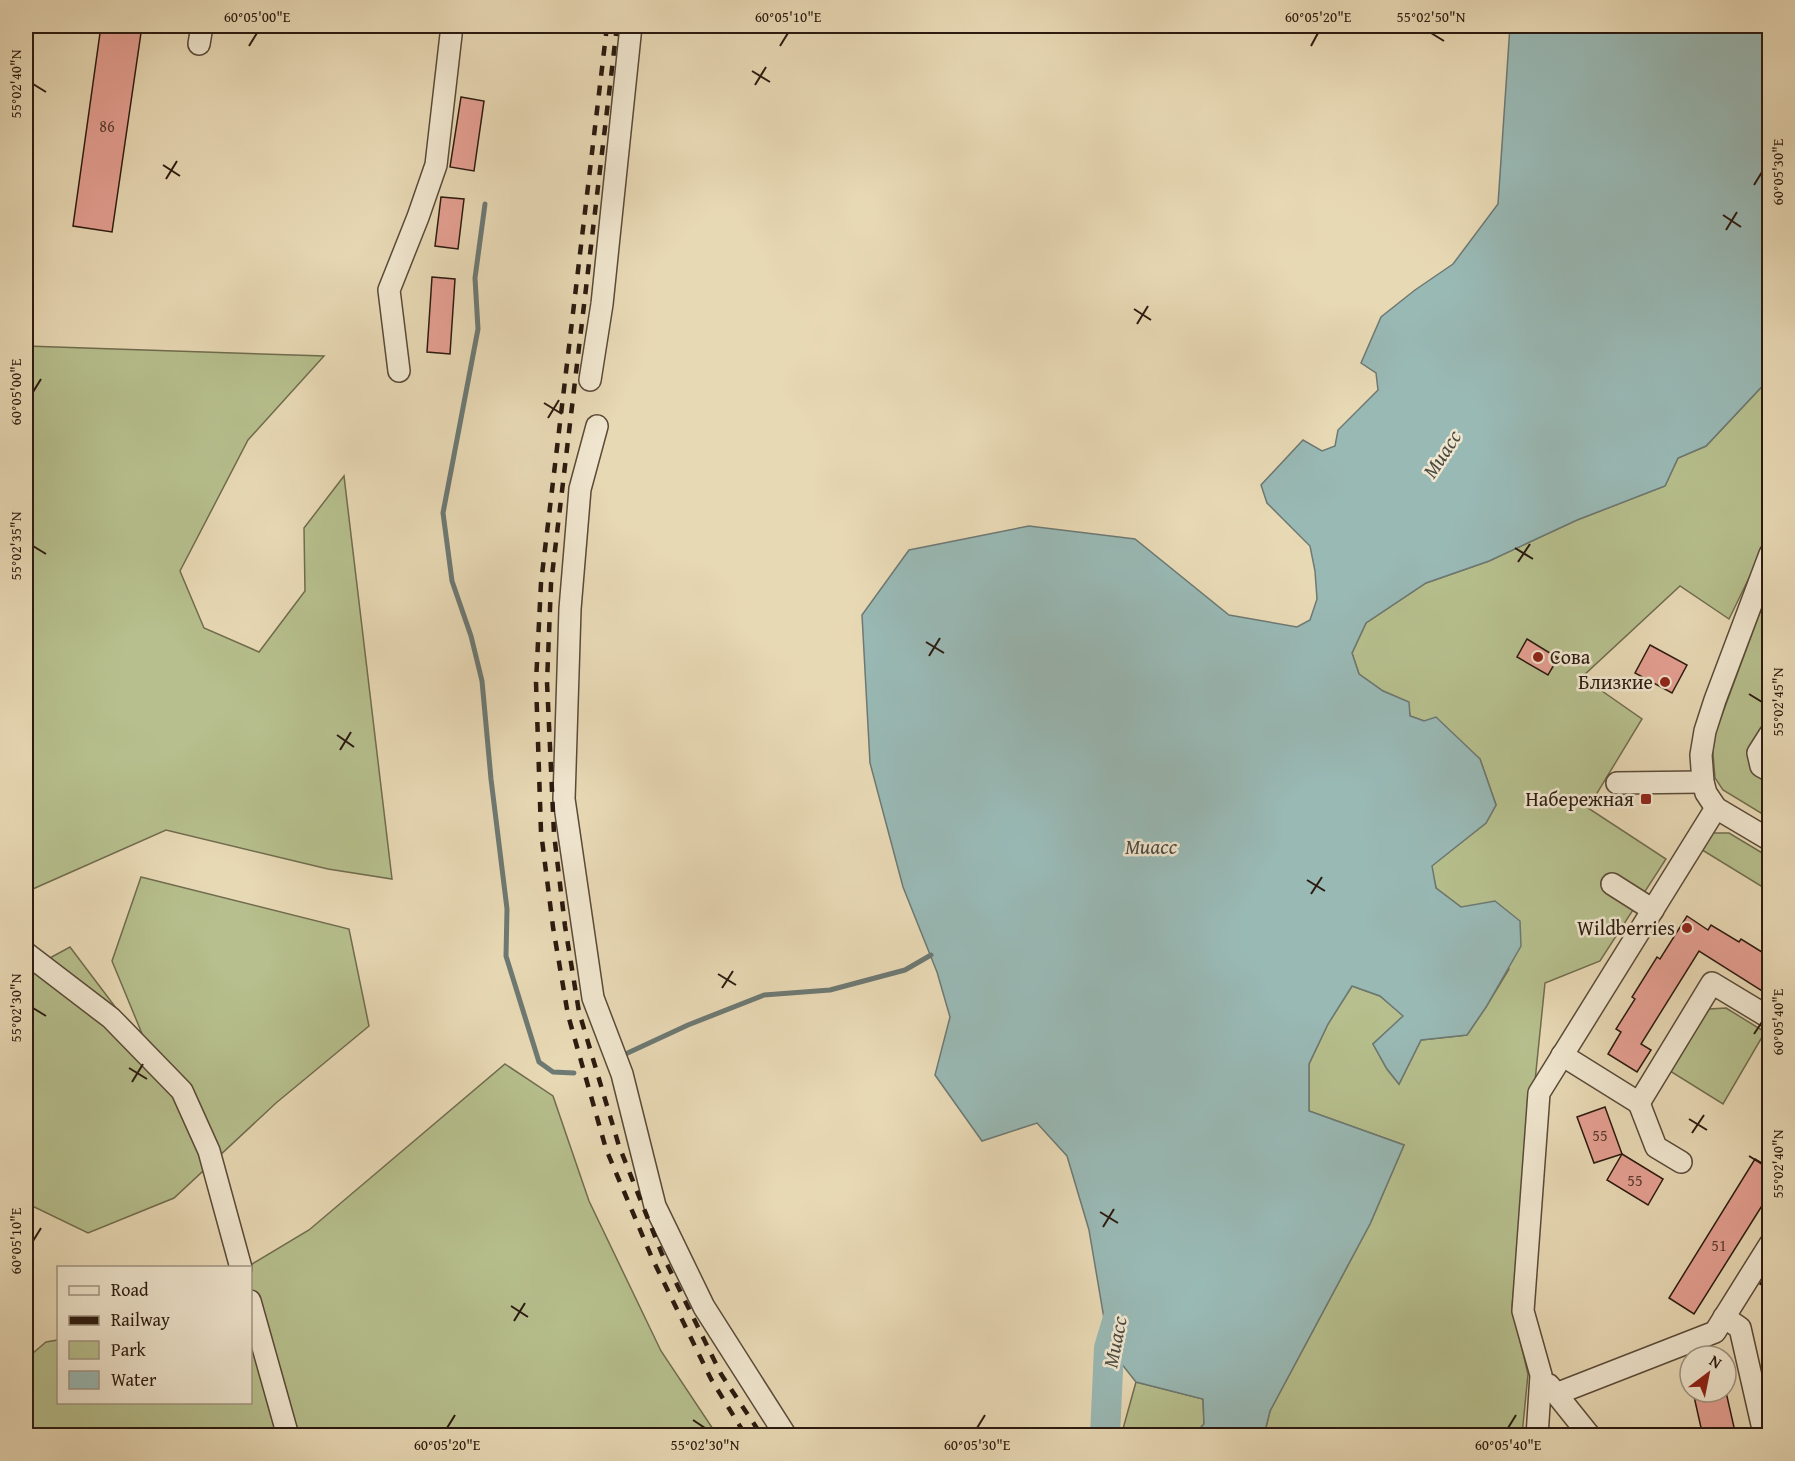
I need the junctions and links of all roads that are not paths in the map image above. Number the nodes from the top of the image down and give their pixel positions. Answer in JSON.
{"nodes":[{"id":1,"x":452,"y":26,"type":"edge"},
{"id":2,"x":631,"y":26,"type":"edge"},
{"id":3,"x":399,"y":372,"type":"dead end"},
{"id":4,"x":590,"y":380,"type":"dead end"},
{"id":5,"x":597,"y":426,"type":"dead end"},
{"id":6,"x":1770,"y":554,"type":"edge"},
{"id":7,"x":1770,"y":734,"type":"edge"},
{"id":8,"x":1770,"y":771,"type":"edge"},
{"id":9,"x":1703,"y":782,"type":"junction"},
{"id":10,"x":1617,"y":783,"type":"dead end"},
{"id":11,"x":1716,"y":808,"type":"junction"},
{"id":12,"x":1770,"y":840,"type":"edge"},
{"id":13,"x":1612,"y":884,"type":"dead end"},
{"id":14,"x":1653,"y":910,"type":"junction"},
{"id":15,"x":26,"y":953,"type":"edge"},
{"id":16,"x":1770,"y":1018,"type":"edge"},
{"id":17,"x":1562,"y":1055,"type":"junction"},
{"id":18,"x":1639,"y":1102,"type":"junction"},
{"id":19,"x":1681,"y":1162,"type":"dead end"},
{"id":20,"x":1770,"y":1244,"type":"edge"},
{"id":21,"x":240,"y":1266,"type":"edge"},
{"id":22,"x":252,"y":1308,"type":"edge"},
{"id":23,"x":1724,"y":1317,"type":"junction"},
{"id":24,"x":1541,"y":1375,"type":"junction"},
{"id":25,"x":1556,"y":1394,"type":"junction"},
{"id":26,"x":1770,"y":1433,"type":"edge"},
{"id":27,"x":288,"y":1436,"type":"edge"},
{"id":28,"x":786,"y":1436,"type":"edge"},
{"id":29,"x":1537,"y":1436,"type":"edge"},
{"id":30,"x":1590,"y":1436,"type":"edge"}],
"edges":[{"from":1,"to":3,"type":"street"},
{"from":2,"to":4,"type":"street"},
{"from":5,"to":28,"type":"street"},
{"from":6,"to":9,"type":"street"},
{"from":7,"to":8,"type":"street"},
{"from":9,"to":10,"type":"street"},
{"from":9,"to":11,"type":"street"},
{"from":11,"to":12,"type":"street"},
{"from":11,"to":14,"type":"street"},
{"from":13,"to":14,"type":"street"},
{"from":14,"to":17,"type":"street"},
{"from":15,"to":21,"type":"street"},
{"from":16,"to":18,"type":"street"},
{"from":17,"to":18,"type":"street"},
{"from":17,"to":24,"type":"street"},
{"from":18,"to":19,"type":"street"},
{"from":20,"to":23,"type":"street"},
{"from":22,"to":27,"type":"street"},
{"from":23,"to":25,"type":"street"},
{"from":23,"to":26,"type":"street"},
{"from":24,"to":25,"type":"street"},
{"from":24,"to":29,"type":"street"},
{"from":25,"to":30,"type":"street"}]}
